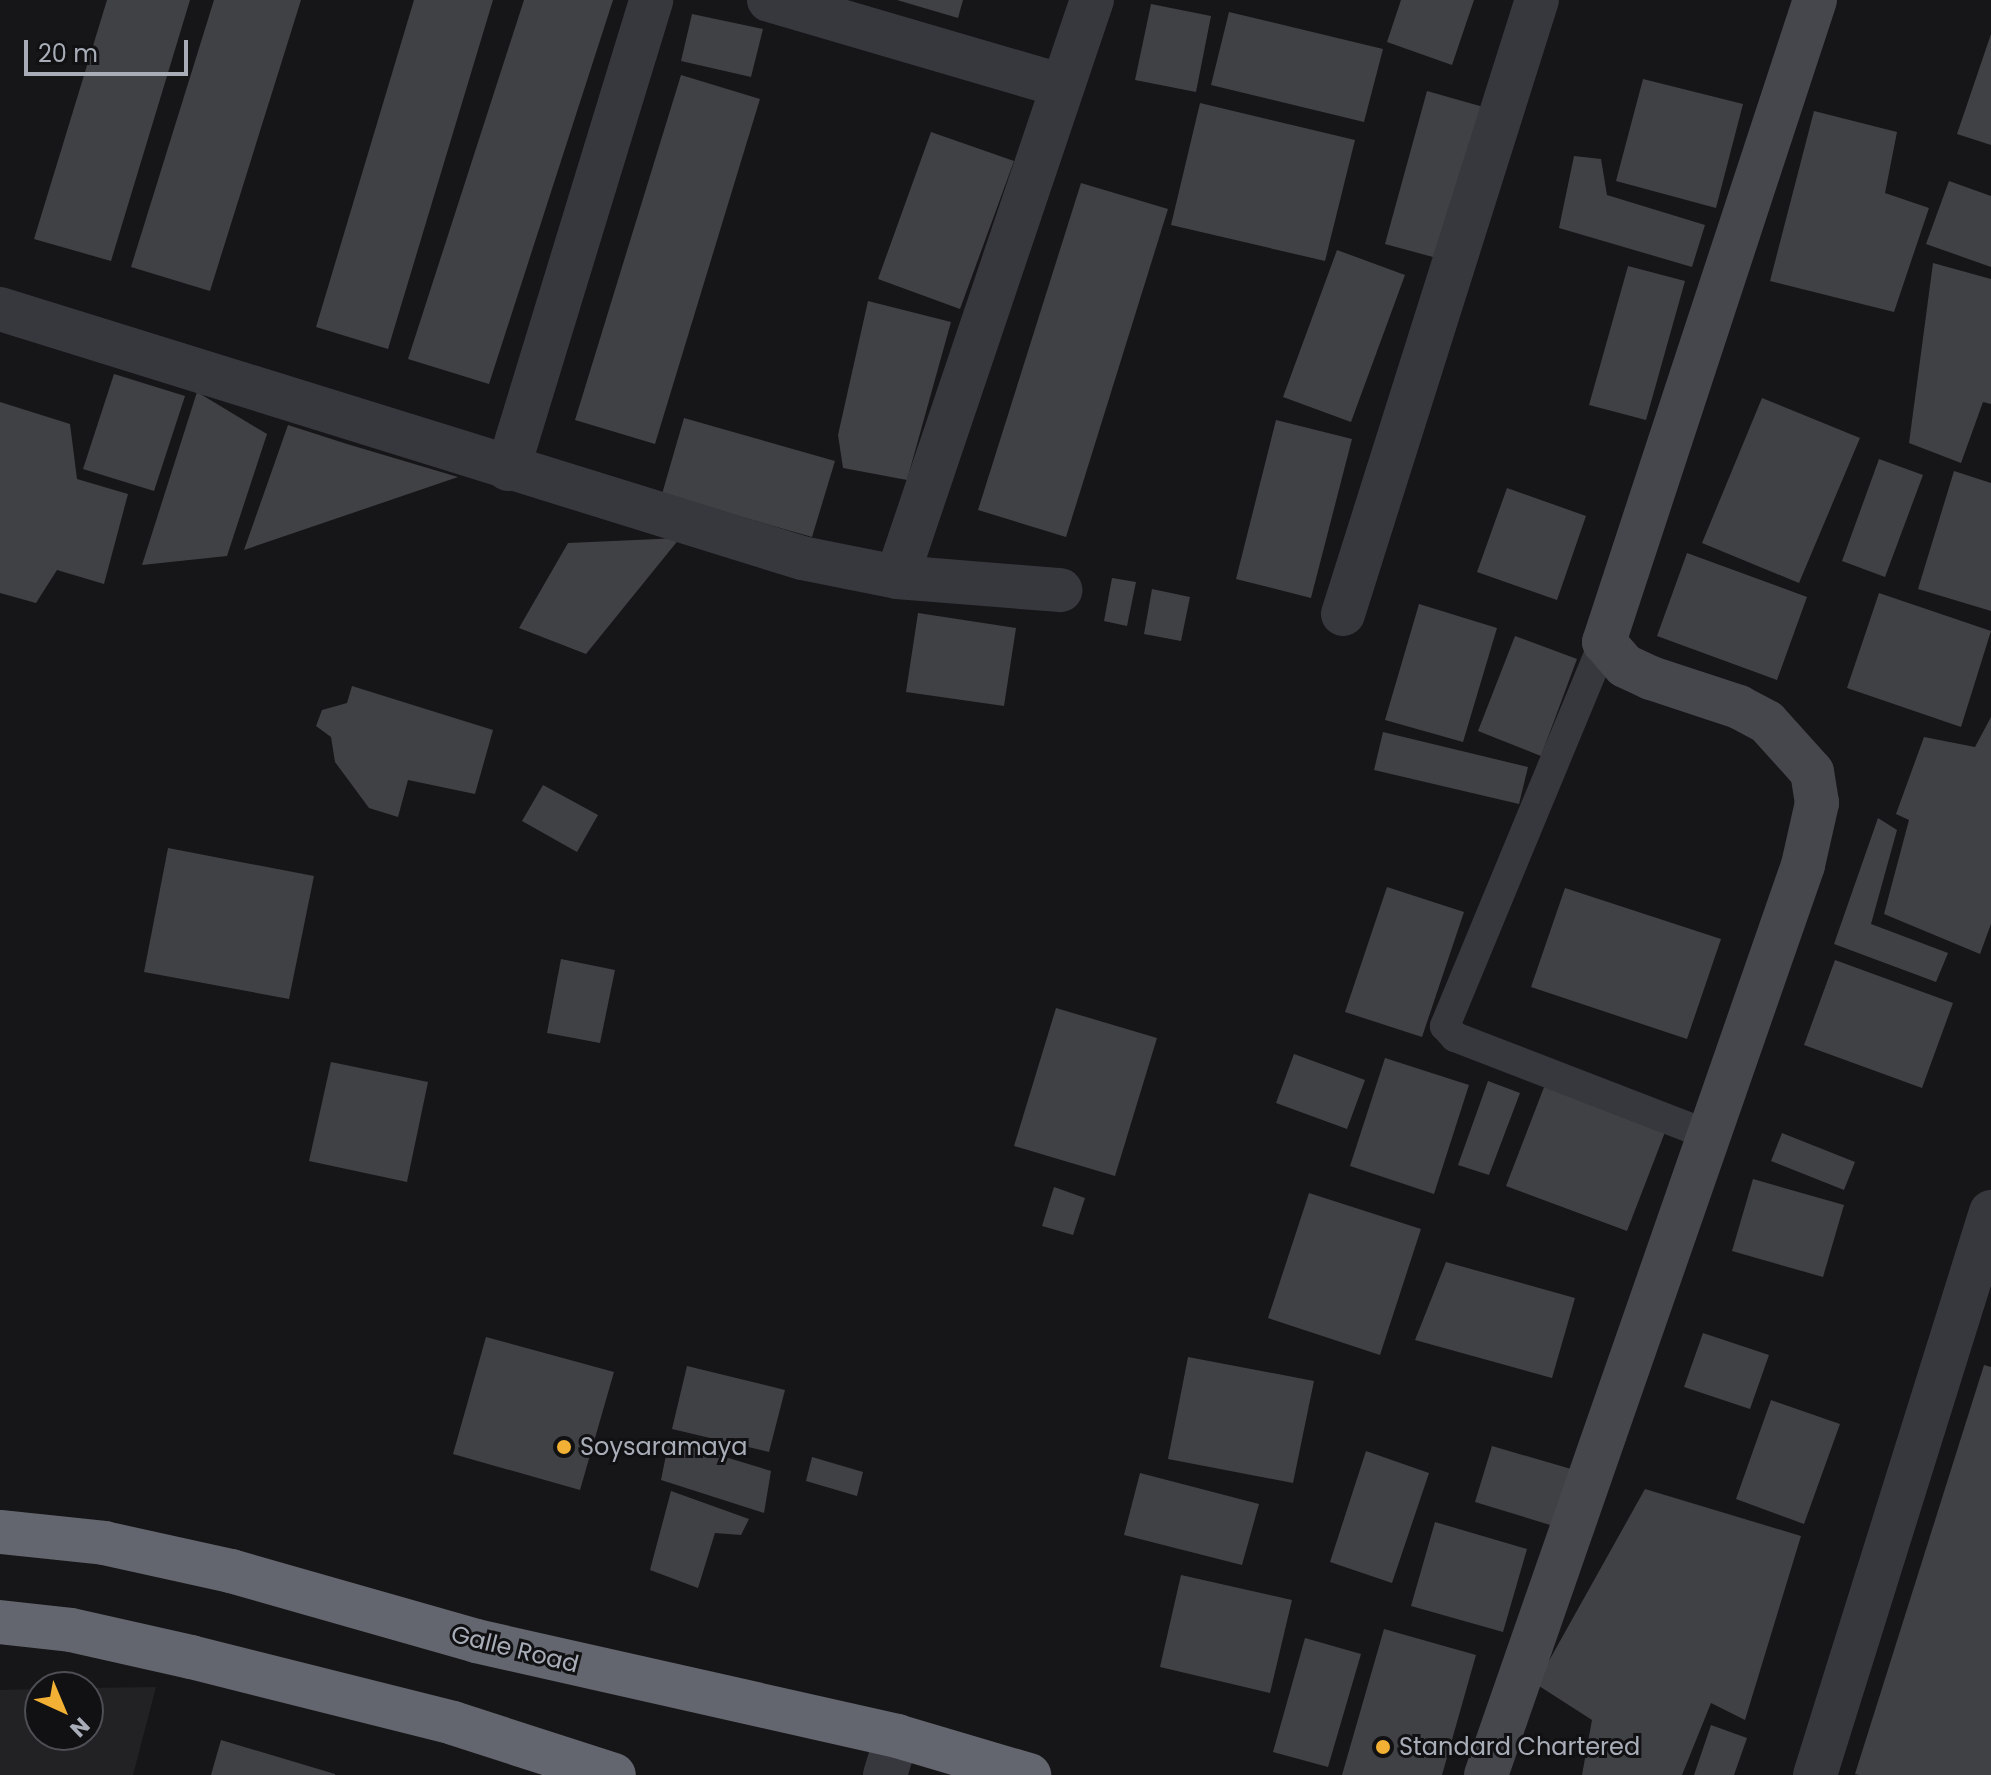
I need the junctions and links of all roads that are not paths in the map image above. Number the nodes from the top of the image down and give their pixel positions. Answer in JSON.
{"nodes":[{"id":1,"x":651,"y":0,"type":"edge"},
{"id":2,"x":769,"y":0,"type":"edge"},
{"id":3,"x":1092,"y":0,"type":"edge"},
{"id":4,"x":1537,"y":0,"type":"edge"},
{"id":5,"x":1815,"y":0,"type":"edge"},
{"id":6,"x":1063,"y":86,"type":"junction"},
{"id":7,"x":0,"y":309,"type":"edge"},
{"id":8,"x":508,"y":469,"type":"junction"},
{"id":9,"x":897,"y":577,"type":"junction"},
{"id":10,"x":1060,"y":590,"type":"dead end"},
{"id":11,"x":1343,"y":614,"type":"dead end"},
{"id":12,"x":1604,"y":642,"type":"junction"},
{"id":13,"x":1709,"y":1135,"type":"junction"},
{"id":14,"x":1991,"y":1212,"type":"edge"},
{"id":15,"x":0,"y":1532,"type":"edge"},
{"id":16,"x":0,"y":1622,"type":"edge"},
{"id":17,"x":891,"y":1756,"type":"edge"},
{"id":18,"x":614,"y":1775,"type":"edge"},
{"id":19,"x":1029,"y":1775,"type":"edge"},
{"id":20,"x":1486,"y":1775,"type":"edge"},
{"id":21,"x":1815,"y":1775,"type":"edge"}],
"edges":[{"from":1,"to":8,"type":"street"},
{"from":2,"to":6,"type":"street"},
{"from":3,"to":6,"type":"street"},
{"from":4,"to":11,"type":"street"},
{"from":5,"to":12,"type":"street"},
{"from":6,"to":9,"type":"street"},
{"from":7,"to":8,"type":"street"},
{"from":8,"to":9,"type":"street"},
{"from":9,"to":10,"type":"street"},
{"from":12,"to":13,"type":"street"},
{"from":12,"to":13,"type":"lane"},
{"from":13,"to":20,"type":"street"},
{"from":14,"to":21,"type":"street"},
{"from":15,"to":17,"type":"highway","name":"Galle Road"},
{"from":16,"to":18,"type":"highway"},
{"from":17,"to":19,"type":"highway","name":"Galle Road"}]}
